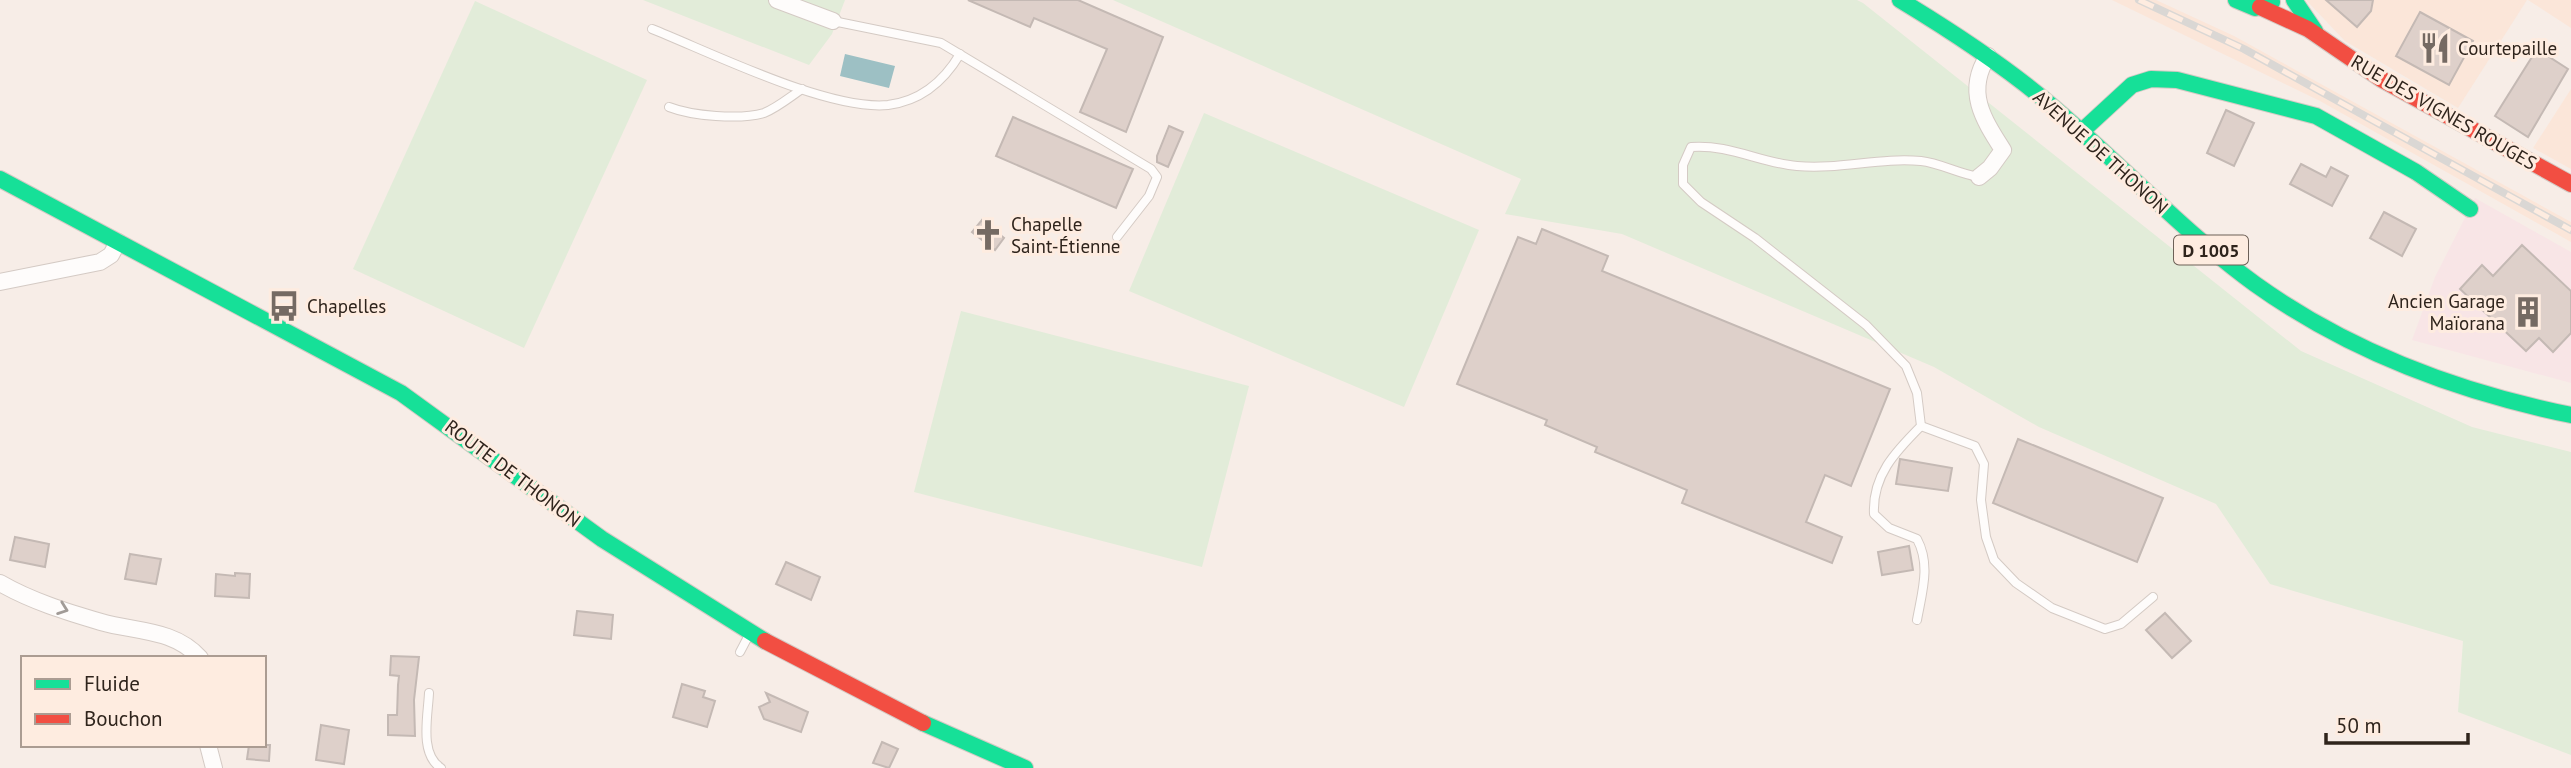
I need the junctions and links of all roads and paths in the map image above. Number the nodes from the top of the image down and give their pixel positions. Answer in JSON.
{"nodes":[{"id":1,"x":776,"y":0,"type":"edge"},
{"id":2,"x":1900,"y":0,"type":"edge"},
{"id":3,"x":2236,"y":0,"type":"edge"},
{"id":4,"x":2294,"y":0,"type":"edge"},
{"id":5,"x":2267,"y":4,"type":"edge"},
{"id":6,"x":833,"y":20,"type":"joint"},
{"id":7,"x":652,"y":29,"type":"dead end"},
{"id":8,"x":2319,"y":36,"type":"junction"},
{"id":9,"x":960,"y":54,"type":"junction"},
{"id":10,"x":1987,"y":56,"type":"junction"},
{"id":11,"x":802,"y":89,"type":"junction"},
{"id":12,"x":669,"y":107,"type":"dead end"},
{"id":13,"x":2081,"y":132,"type":"junction"},
{"id":14,"x":1979,"y":177,"type":"joint"},
{"id":15,"x":0,"y":179,"type":"edge"},
{"id":16,"x":2571,"y":184,"type":"edge"},
{"id":17,"x":2470,"y":209,"type":"dead end"},
{"id":18,"x":1117,"y":237,"type":"dead end"},
{"id":19,"x":118,"y":242,"type":"junction"},
{"id":20,"x":0,"y":282,"type":"edge"},
{"id":21,"x":2571,"y":415,"type":"edge"},
{"id":22,"x":1921,"y":426,"type":"junction"},
{"id":23,"x":0,"y":583,"type":"edge"},
{"id":24,"x":2153,"y":597,"type":"dead end"},
{"id":25,"x":1917,"y":620,"type":"dead end"},
{"id":26,"x":750,"y":633,"type":"junction"},
{"id":27,"x":740,"y":652,"type":"dead end"},
{"id":28,"x":198,"y":656,"type":"edge"},
{"id":29,"x":429,"y":693,"type":"dead end"},
{"id":30,"x":209,"y":747,"type":"edge"},
{"id":31,"x":214,"y":768,"type":"edge"},
{"id":32,"x":442,"y":768,"type":"edge"},
{"id":33,"x":1025,"y":768,"type":"edge"}],
"edges":[{"from":1,"to":6,"type":"street"},
{"from":2,"to":10,"type":"main road","name":"AVENUE DE THONON","number":"D 1005"},
{"from":3,"to":5,"type":"main road","name":"RUE DES VIGNES ROUGES"},
{"from":4,"to":8,"type":"main road","name":"RUE DES VIGNES ROUGES"},
{"from":5,"to":8,"type":"main road","name":"RUE DES VIGNES ROUGES"},
{"from":6,"to":9,"type":"lane"},
{"from":7,"to":11,"type":"lane"},
{"from":8,"to":16,"type":"main road","name":"RUE DES VIGNES ROUGES"},
{"from":9,"to":11,"type":"lane"},
{"from":9,"to":18,"type":"lane"},
{"from":10,"to":13,"type":"main road","name":"AVENUE DE THONON","number":"D 1005"},
{"from":10,"to":14,"type":"street"},
{"from":11,"to":12,"type":"lane"},
{"from":13,"to":17,"type":"main road"},
{"from":13,"to":21,"type":"main road","name":"AVENUE DE THONON","number":"D 1005"},
{"from":14,"to":22,"type":"lane"},
{"from":15,"to":19,"type":"main road","name":"ROUTE DE THONON"},
{"from":19,"to":20,"type":"street"},
{"from":19,"to":26,"type":"main road","name":"ROUTE DE THONON"},
{"from":22,"to":24,"type":"lane"},
{"from":22,"to":25,"type":"lane"},
{"from":23,"to":28,"type":"street","one_way":true},
{"from":26,"to":27,"type":"lane"},
{"from":26,"to":33,"type":"main road","name":"ROUTE DE THONON"},
{"from":29,"to":32,"type":"lane"},
{"from":30,"to":31,"type":"street"}]}
